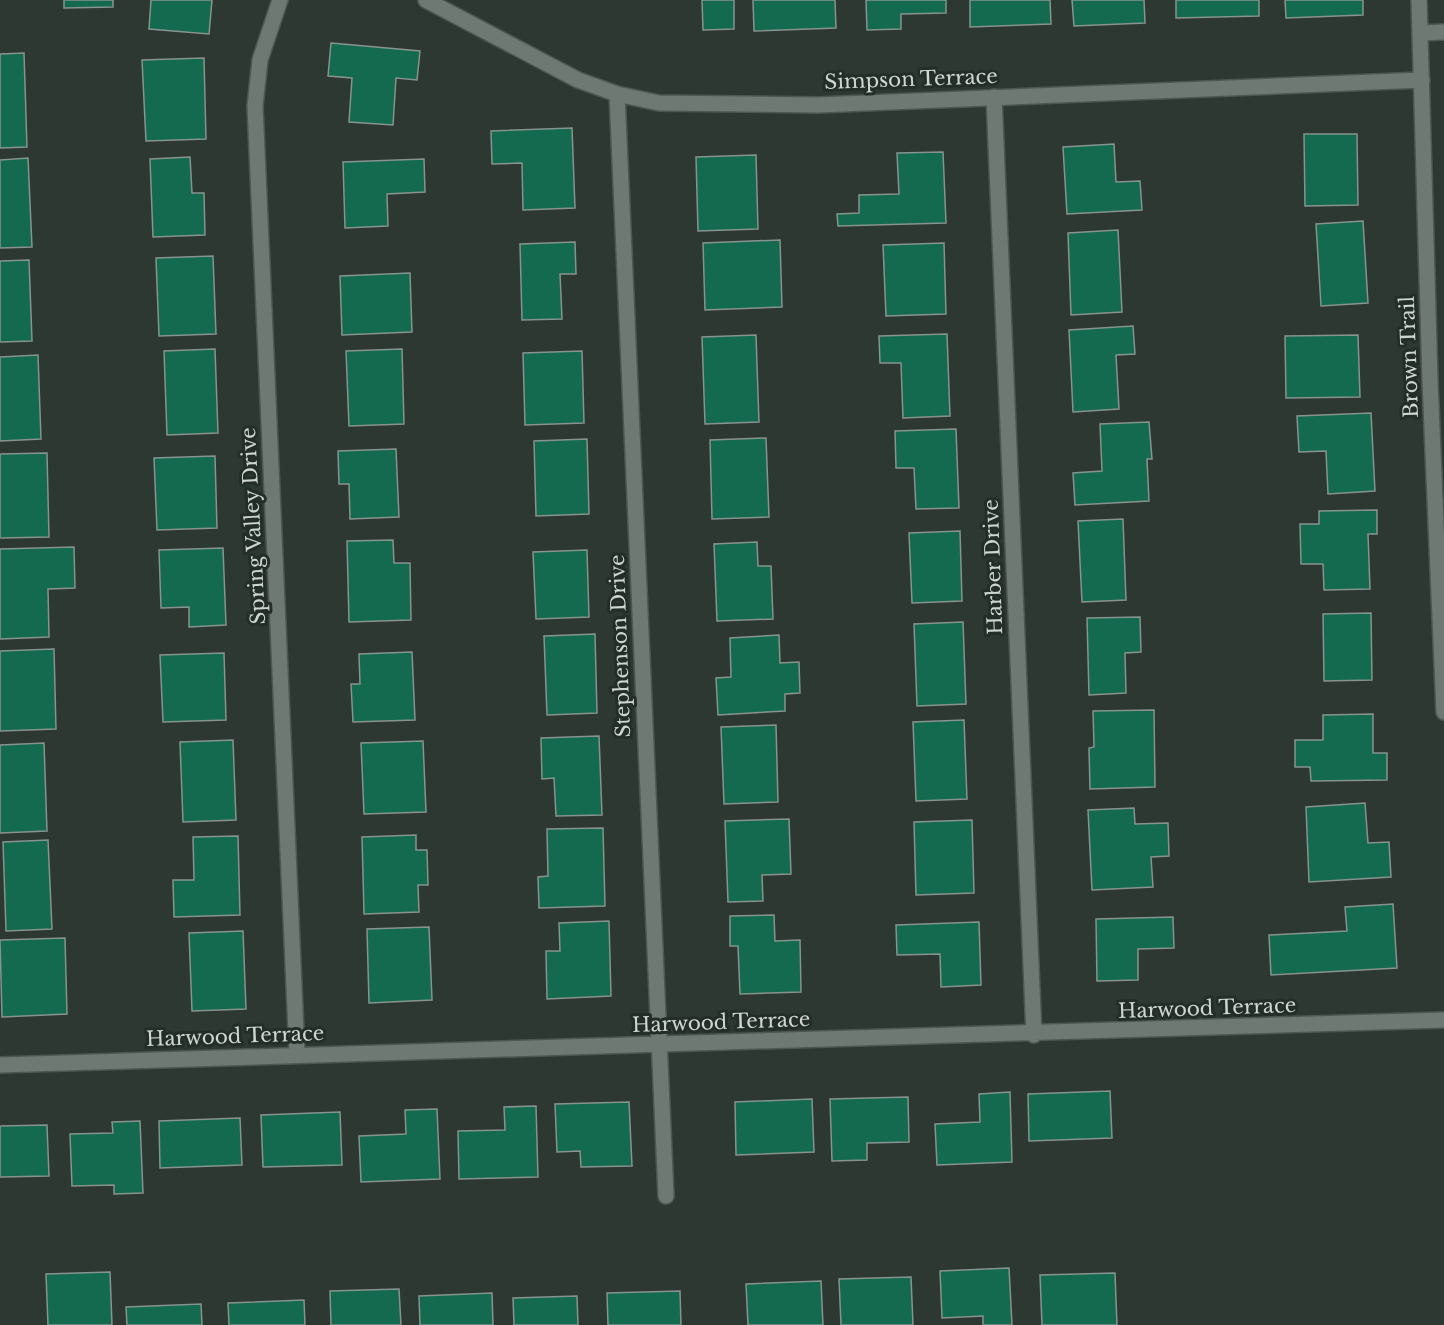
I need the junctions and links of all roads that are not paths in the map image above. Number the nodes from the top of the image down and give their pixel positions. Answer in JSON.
{"nodes":[{"id":1,"x":280,"y":0,"type":"edge"},
{"id":2,"x":426,"y":0,"type":"edge"},
{"id":3,"x":1419,"y":0,"type":"edge"},
{"id":4,"x":1420,"y":33,"type":"junction"},
{"id":5,"x":1444,"y":33,"type":"edge"},
{"id":6,"x":1422,"y":80,"type":"junction"},
{"id":7,"x":617,"y":94,"type":"junction"},
{"id":8,"x":994,"y":97,"type":"junction"},
{"id":9,"x":1444,"y":712,"type":"edge"},
{"id":10,"x":1444,"y":1020,"type":"edge"},
{"id":11,"x":1034,"y":1035,"type":"junction"},
{"id":12,"x":658,"y":1045,"type":"junction"},
{"id":13,"x":297,"y":1054,"type":"junction"},
{"id":14,"x":0,"y":1065,"type":"edge"},
{"id":15,"x":666,"y":1196,"type":"dead end"}],
"edges":[{"from":1,"to":13,"type":"street","name":"Spring Valley Drive"},
{"from":2,"to":7,"type":"street","name":"Simpson Terrace"},
{"from":3,"to":4,"type":"street","name":"Brown Trail"},
{"from":4,"to":5,"type":"street"},
{"from":4,"to":6,"type":"street","name":"Brown Trail"},
{"from":6,"to":8,"type":"street","name":"Simpson Terrace"},
{"from":6,"to":9,"type":"street","name":"Brown Trail"},
{"from":7,"to":8,"type":"street","name":"Simpson Terrace"},
{"from":7,"to":12,"type":"street","name":"Stephenson Drive"},
{"from":8,"to":11,"type":"street","name":"Harber Drive"},
{"from":10,"to":11,"type":"street","name":"Harwood Terrace"},
{"from":11,"to":12,"type":"street","name":"Harwood Terrace"},
{"from":12,"to":13,"type":"street","name":"Harwood Terrace"},
{"from":12,"to":15,"type":"street","name":"Stephenson Drive"},
{"from":13,"to":14,"type":"street","name":"Harwood Terrace"}]}
